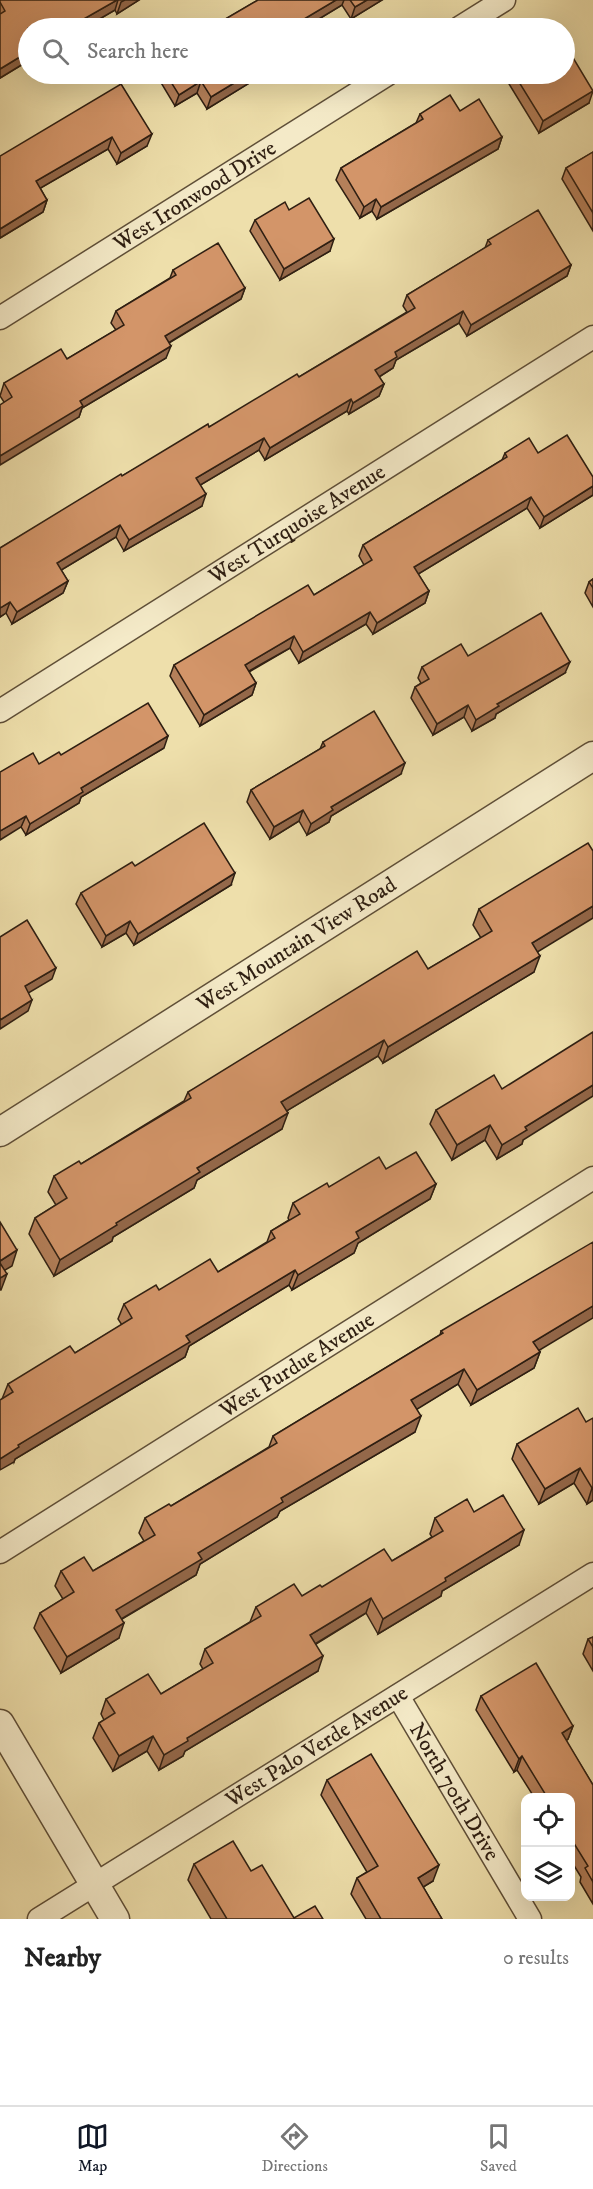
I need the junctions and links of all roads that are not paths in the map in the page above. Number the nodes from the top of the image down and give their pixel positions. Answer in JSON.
{"nodes":[{"id":1,"x":504,"y":0,"type":"edge"},
{"id":2,"x":475,"y":18,"type":"edge"},
{"id":3,"x":372,"y":84,"type":"edge"},
{"id":4,"x":0,"y":318,"type":"edge"},
{"id":5,"x":593,"y":336,"type":"edge"},
{"id":6,"x":0,"y":711,"type":"edge"},
{"id":7,"x":593,"y":756,"type":"edge"},
{"id":8,"x":0,"y":1132,"type":"edge"},
{"id":9,"x":593,"y":1178,"type":"edge"},
{"id":10,"x":0,"y":1552,"type":"edge"},
{"id":11,"x":593,"y":1574,"type":"edge"},
{"id":12,"x":398,"y":1696,"type":"junction"},
{"id":13,"x":0,"y":1724,"type":"edge"},
{"id":14,"x":94,"y":1885,"type":"junction"},
{"id":15,"x":39,"y":1919,"type":"edge"},
{"id":16,"x":115,"y":1919,"type":"edge"},
{"id":17,"x":530,"y":1919,"type":"edge"}],
"edges":[{"from":1,"to":2,"type":"street"},
{"from":3,"to":4,"type":"street","name":"West Ironwood Drive"},
{"from":5,"to":6,"type":"street","name":"West Turquoise Avenue"},
{"from":7,"to":8,"type":"street","name":"West Mountain View Road"},
{"from":9,"to":10,"type":"street","name":"West Purdue Avenue"},
{"from":11,"to":12,"type":"street","name":"West Palo Verde Avenue"},
{"from":12,"to":14,"type":"street","name":"West Palo Verde Avenue"},
{"from":12,"to":17,"type":"street","name":"North 70th Drive"},
{"from":13,"to":14,"type":"street"},
{"from":14,"to":15,"type":"street","name":"West Palo Verde Avenue"},
{"from":14,"to":16,"type":"street"}]}
